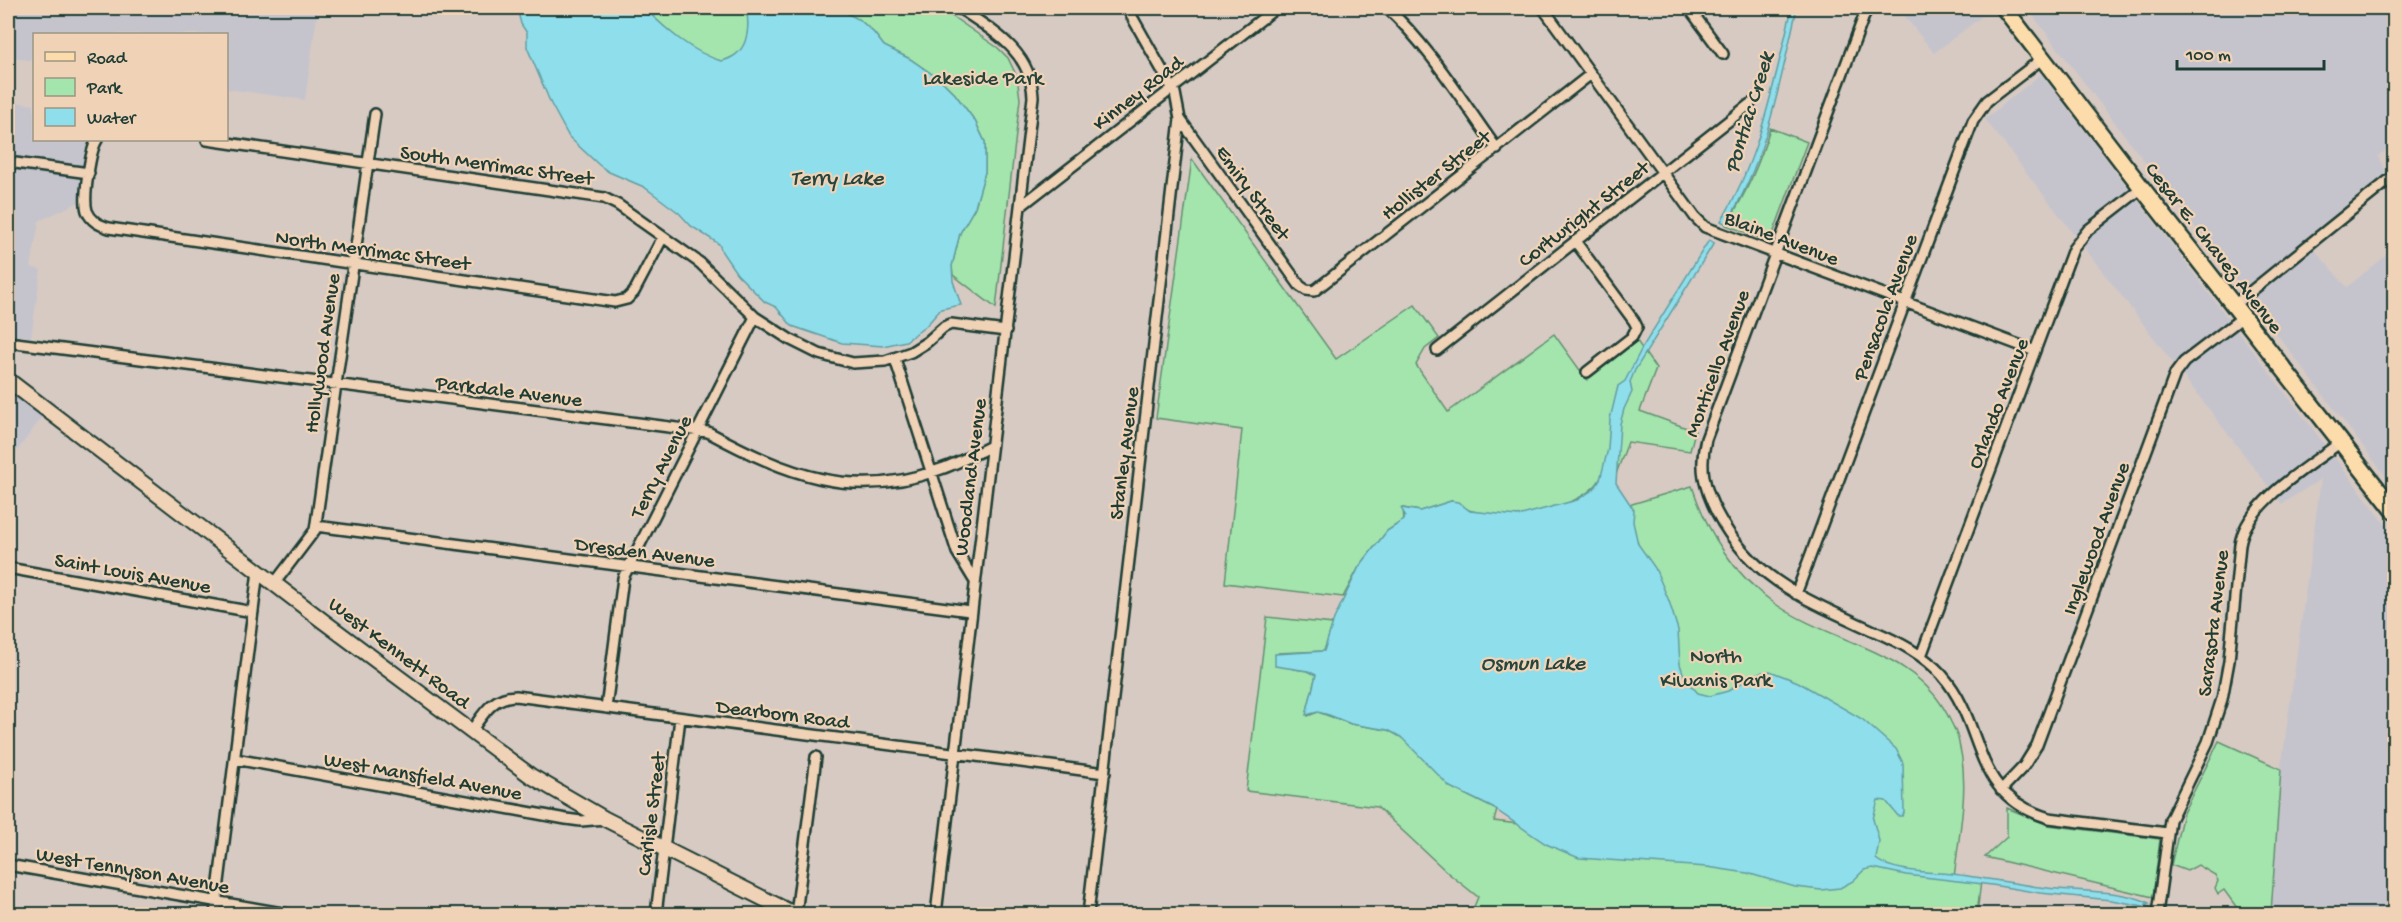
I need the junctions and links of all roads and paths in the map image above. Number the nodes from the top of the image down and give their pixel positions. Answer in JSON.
{"nodes":[{"id":1,"x":959,"y":8,"type":"edge"},
{"id":2,"x":1127,"y":8,"type":"edge"},
{"id":3,"x":1276,"y":8,"type":"edge"},
{"id":4,"x":1387,"y":8,"type":"edge"},
{"id":5,"x":1543,"y":8,"type":"edge"},
{"id":6,"x":1689,"y":8,"type":"edge"},
{"id":7,"x":1867,"y":8,"type":"edge"},
{"id":8,"x":2004,"y":8,"type":"edge"},
{"id":9,"x":1722,"y":54,"type":"dead end"},
{"id":10,"x":2043,"y":58,"type":"junction"},
{"id":11,"x":1591,"y":74,"type":"junction"},
{"id":12,"x":1173,"y":88,"type":"junction"},
{"id":13,"x":1750,"y":104,"type":"dead end"},
{"id":14,"x":375,"y":114,"type":"dead end"},
{"id":15,"x":1180,"y":119,"type":"junction"},
{"id":16,"x":96,"y":141,"type":"edge"},
{"id":17,"x":214,"y":141,"type":"edge"},
{"id":18,"x":1497,"y":149,"type":"junction"},
{"id":19,"x":8,"y":162,"type":"edge"},
{"id":20,"x":367,"y":163,"type":"junction"},
{"id":21,"x":89,"y":173,"type":"junction"},
{"id":22,"x":1663,"y":173,"type":"junction"},
{"id":23,"x":2394,"y":176,"type":"edge"},
{"id":24,"x":2142,"y":188,"type":"junction"},
{"id":25,"x":1021,"y":206,"type":"junction"},
{"id":26,"x":663,"y":237,"type":"junction"},
{"id":27,"x":1575,"y":242,"type":"junction"},
{"id":28,"x":1775,"y":254,"type":"junction"},
{"id":29,"x":352,"y":264,"type":"junction"},
{"id":30,"x":1300,"y":286,"type":"joint"},
{"id":31,"x":1905,"y":302,"type":"junction"},
{"id":32,"x":2239,"y":311,"type":"junction"},
{"id":33,"x":755,"y":317,"type":"junction"},
{"id":34,"x":1006,"y":331,"type":"junction"},
{"id":35,"x":8,"y":342,"type":"edge"},
{"id":36,"x":1437,"y":350,"type":"dead end"},
{"id":37,"x":2035,"y":351,"type":"junction"},
{"id":38,"x":895,"y":359,"type":"junction"},
{"id":39,"x":1587,"y":372,"type":"dead end"},
{"id":40,"x":8,"y":380,"type":"edge"},
{"id":41,"x":334,"y":385,"type":"junction"},
{"id":42,"x":698,"y":432,"type":"junction"},
{"id":43,"x":2341,"y":442,"type":"junction"},
{"id":44,"x":991,"y":446,"type":"junction"},
{"id":45,"x":931,"y":472,"type":"junction"},
{"id":46,"x":2394,"y":510,"type":"edge"},
{"id":47,"x":316,"y":526,"type":"junction"},
{"id":48,"x":629,"y":567,"type":"junction"},
{"id":49,"x":8,"y":568,"type":"edge"},
{"id":50,"x":258,"y":571,"type":"junction"},
{"id":51,"x":974,"y":580,"type":"junction"},
{"id":52,"x":274,"y":584,"type":"junction"},
{"id":53,"x":1796,"y":594,"type":"junction"},
{"id":54,"x":970,"y":611,"type":"junction"},
{"id":55,"x":253,"y":612,"type":"junction"},
{"id":56,"x":1921,"y":656,"type":"junction"},
{"id":57,"x":606,"y":708,"type":"junction"},
{"id":58,"x":680,"y":718,"type":"junction"},
{"id":59,"x":471,"y":731,"type":"junction"},
{"id":60,"x":954,"y":753,"type":"junction"},
{"id":61,"x":816,"y":757,"type":"dead end"},
{"id":62,"x":235,"y":759,"type":"junction"},
{"id":63,"x":1105,"y":773,"type":"junction"},
{"id":64,"x":2001,"y":790,"type":"junction"},
{"id":65,"x":605,"y":819,"type":"junction"},
{"id":66,"x":2168,"y":833,"type":"junction"},
{"id":67,"x":664,"y":848,"type":"junction"},
{"id":68,"x":8,"y":865,"type":"edge"},
{"id":69,"x":217,"y":902,"type":"junction"},
{"id":70,"x":215,"y":915,"type":"edge"},
{"id":71,"x":288,"y":915,"type":"edge"},
{"id":72,"x":656,"y":915,"type":"edge"},
{"id":73,"x":795,"y":915,"type":"edge"},
{"id":74,"x":936,"y":915,"type":"edge"},
{"id":75,"x":1088,"y":915,"type":"edge"},
{"id":76,"x":2157,"y":915,"type":"edge"}],
"edges":[{"from":1,"to":25,"type":"street","name":"Woodland Avenue"},
{"from":2,"to":12,"type":"street","name":"Stanley Avenue"},
{"from":3,"to":12,"type":"street","name":"Kinney Road"},
{"from":4,"to":18,"type":"street"},
{"from":5,"to":11,"type":"street","name":"Blaine Avenue"},
{"from":6,"to":9,"type":"street"},
{"from":7,"to":28,"type":"street","name":"Monticello Avenue"},
{"from":8,"to":10,"type":"main road","name":"Cesar E. Chavez Avenue"},
{"from":10,"to":24,"type":"main road","name":"Cesar E. Chavez Avenue"},
{"from":10,"to":31,"type":"street","name":"Pensacola Avenue"},
{"from":11,"to":18,"type":"street","name":"Hollister Street"},
{"from":11,"to":22,"type":"street","name":"Blaine Avenue"},
{"from":12,"to":15,"type":"street","name":"Stanley Avenue"},
{"from":12,"to":25,"type":"street","name":"Kinney Road"},
{"from":13,"to":22,"type":"street","name":"Cortwright Street"},
{"from":14,"to":20,"type":"street","name":"Hollywood Avenue"},
{"from":15,"to":30,"type":"street","name":"Emiry Street"},
{"from":15,"to":63,"type":"street","name":"Stanley Avenue"},
{"from":16,"to":21,"type":"street"},
{"from":17,"to":20,"type":"street","name":"South Merrimac Street"},
{"from":18,"to":30,"type":"street","name":"Hollister Street"},
{"from":19,"to":21,"type":"street"},
{"from":20,"to":26,"type":"street","name":"South Merrimac Street"},
{"from":20,"to":29,"type":"street","name":"Hollywood Avenue"},
{"from":21,"to":29,"type":"street","name":"North Merrimac Street"},
{"from":22,"to":27,"type":"street","name":"Cortwright Street"},
{"from":22,"to":28,"type":"street","name":"Blaine Avenue"},
{"from":23,"to":32,"type":"street","name":"Inglewood Avenue"},
{"from":24,"to":32,"type":"main road","name":"Cesar E. Chavez Avenue"},
{"from":24,"to":37,"type":"street","name":"Orlando Avenue"},
{"from":25,"to":34,"type":"street","name":"Woodland Avenue"},
{"from":26,"to":29,"type":"street","name":"North Merrimac Street"},
{"from":26,"to":33,"type":"street","name":"South Merrimac Street"},
{"from":27,"to":36,"type":"street","name":"Cortwright Street"},
{"from":27,"to":39,"type":"street"},
{"from":28,"to":31,"type":"street","name":"Blaine Avenue"},
{"from":28,"to":53,"type":"street","name":"Monticello Avenue"},
{"from":29,"to":41,"type":"street","name":"Hollywood Avenue"},
{"from":31,"to":37,"type":"street","name":"Blaine Avenue"},
{"from":31,"to":53,"type":"street","name":"Pensacola Avenue"},
{"from":32,"to":43,"type":"main road","name":"Cesar E. Chavez Avenue"},
{"from":32,"to":64,"type":"street","name":"Inglewood Avenue"},
{"from":33,"to":38,"type":"street","name":"South Merrimac Street"},
{"from":33,"to":42,"type":"street","name":"Terry Avenue"},
{"from":34,"to":38,"type":"street","name":"South Merrimac Street"},
{"from":34,"to":44,"type":"street","name":"Woodland Avenue"},
{"from":35,"to":41,"type":"street","name":"Parkdale Avenue"},
{"from":37,"to":56,"type":"street","name":"Orlando Avenue"},
{"from":38,"to":45,"type":"street"},
{"from":40,"to":50,"type":"street","name":"West Kennett Road"},
{"from":41,"to":42,"type":"street","name":"Parkdale Avenue"},
{"from":41,"to":47,"type":"street","name":"Hollywood Avenue"},
{"from":42,"to":45,"type":"street","name":"Parkdale Avenue"},
{"from":42,"to":48,"type":"street","name":"Terry Avenue"},
{"from":43,"to":46,"type":"main road","name":"Cesar E. Chavez Avenue"},
{"from":43,"to":66,"type":"street","name":"Sarasota Avenue"},
{"from":44,"to":45,"type":"street","name":"Parkdale Avenue"},
{"from":44,"to":51,"type":"street","name":"Woodland Avenue"},
{"from":45,"to":51,"type":"street"},
{"from":47,"to":48,"type":"street","name":"Dresden Avenue"},
{"from":47,"to":52,"type":"street","name":"Hollywood Avenue"},
{"from":48,"to":54,"type":"street","name":"Dresden Avenue"},
{"from":48,"to":57,"type":"street","name":"Terry Avenue"},
{"from":49,"to":55,"type":"street","name":"Saint Louis Avenue"},
{"from":50,"to":52,"type":"street","name":"West Kennett Road"},
{"from":50,"to":55,"type":"street"},
{"from":51,"to":54,"type":"street","name":"Woodland Avenue"},
{"from":52,"to":59,"type":"street","name":"West Kennett Road"},
{"from":53,"to":56,"type":"street","name":"Monticello Avenue"},
{"from":54,"to":60,"type":"street","name":"Woodland Avenue"},
{"from":55,"to":62,"type":"street"},
{"from":56,"to":64,"type":"street","name":"Monticello Avenue"},
{"from":57,"to":58,"type":"street","name":"Dearborn Road"},
{"from":57,"to":59,"type":"street","name":"Dearborn Road"},
{"from":58,"to":60,"type":"street","name":"Dearborn Road"},
{"from":58,"to":67,"type":"street","name":"Carlisle Street"},
{"from":59,"to":65,"type":"street","name":"West Kennett Road"},
{"from":60,"to":63,"type":"street","name":"Dearborn Road"},
{"from":60,"to":74,"type":"street","name":"Woodland Avenue"},
{"from":61,"to":73,"type":"street"},
{"from":62,"to":65,"type":"street","name":"West Mansfield Avenue"},
{"from":62,"to":69,"type":"street"},
{"from":63,"to":75,"type":"street","name":"Stanley Avenue"},
{"from":64,"to":66,"type":"street","name":"Monticello Avenue"},
{"from":65,"to":67,"type":"street","name":"West Kennett Road"},
{"from":66,"to":76,"type":"street","name":"Sarasota Avenue"},
{"from":67,"to":72,"type":"street","name":"Carlisle Street"},
{"from":67,"to":73,"type":"street","name":"West Kennett Road"},
{"from":68,"to":69,"type":"street","name":"West Tennyson Avenue"},
{"from":69,"to":70,"type":"street"},
{"from":69,"to":71,"type":"street","name":"West Tennyson Avenue"}]}
